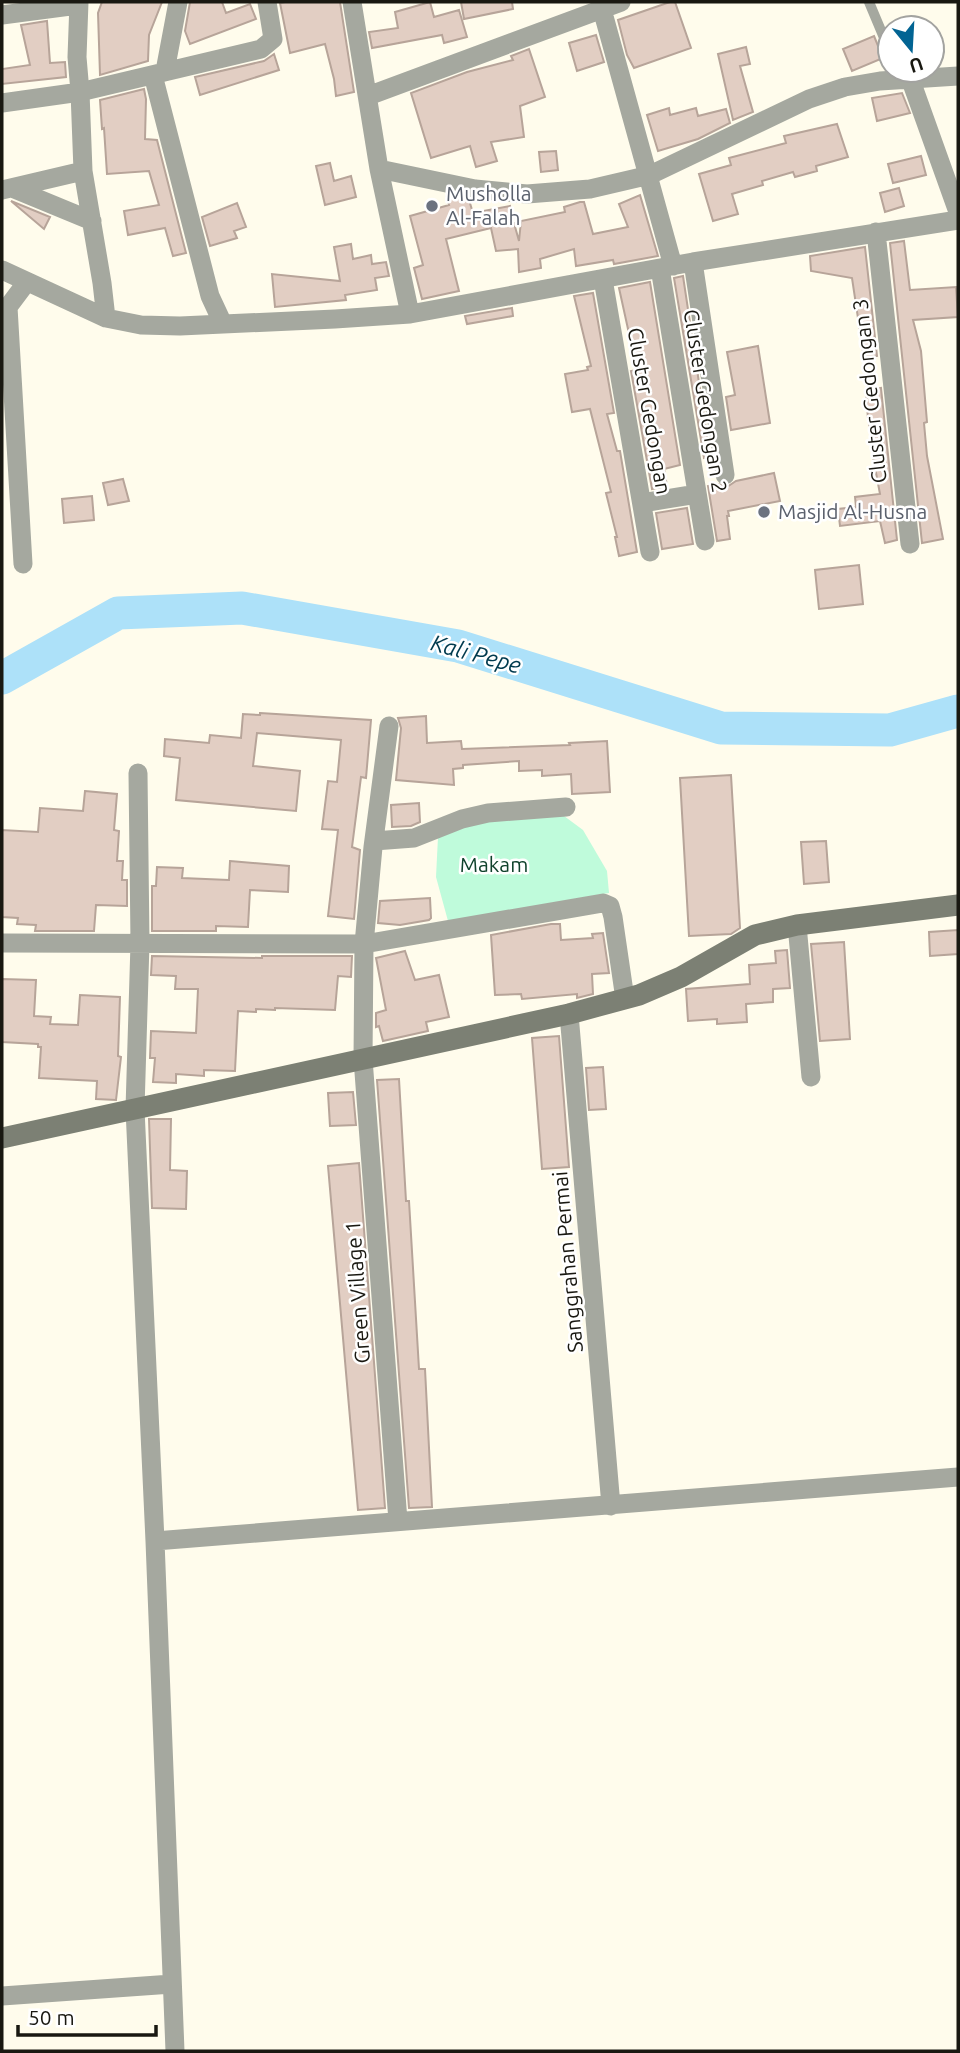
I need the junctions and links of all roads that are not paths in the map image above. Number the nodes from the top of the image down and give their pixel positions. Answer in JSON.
{"nodes":[{"id":1,"x":178,"y":2,"type":"edge"},
{"id":2,"x":267,"y":2,"type":"edge"},
{"id":3,"x":352,"y":2,"type":"edge"},
{"id":4,"x":621,"y":2,"type":"edge"},
{"id":5,"x":869,"y":2,"type":"edge"},
{"id":6,"x":79,"y":3,"type":"edge"},
{"id":7,"x":601,"y":6,"type":"edge"},
{"id":8,"x":2,"y":15,"type":"edge"},
{"id":9,"x":876,"y":18,"type":"edge"},
{"id":10,"x":159,"y":73,"type":"junction"},
{"id":11,"x":876,"y":81,"type":"edge"},
{"id":12,"x":907,"y":84,"type":"edge"},
{"id":13,"x":80,"y":92,"type":"junction"},
{"id":14,"x":368,"y":96,"type":"junction"},
{"id":15,"x":2,"y":103,"type":"edge"},
{"id":16,"x":379,"y":169,"type":"junction"},
{"id":17,"x":83,"y":171,"type":"junction"},
{"id":18,"x":650,"y":176,"type":"junction"},
{"id":19,"x":7,"y":189,"type":"edge"},
{"id":20,"x":958,"y":212,"type":"edge"},
{"id":21,"x":958,"y":220,"type":"edge"},
{"id":22,"x":92,"y":221,"type":"junction"},
{"id":23,"x":876,"y":232,"type":"junction"},
{"id":24,"x":675,"y":265,"type":"junction"},
{"id":25,"x":2,"y":270,"type":"edge"},
{"id":26,"x":603,"y":279,"type":"junction"},
{"id":27,"x":26,"y":283,"type":"junction"},
{"id":28,"x":5,"y":307,"type":"edge"},
{"id":29,"x":410,"y":314,"type":"junction"},
{"id":30,"x":106,"y":318,"type":"junction"},
{"id":31,"x":223,"y":324,"type":"junction"},
{"id":32,"x":725,"y":475,"type":"dead end"},
{"id":33,"x":697,"y":494,"type":"junction"},
{"id":34,"x":642,"y":503,"type":"junction"},
{"id":35,"x":705,"y":541,"type":"dead end"},
{"id":36,"x":910,"y":544,"type":"dead end"},
{"id":37,"x":650,"y":552,"type":"dead end"},
{"id":38,"x":23,"y":564,"type":"dead end"},
{"id":39,"x":389,"y":726,"type":"dead end"},
{"id":40,"x":138,"y":773,"type":"dead end"},
{"id":41,"x":566,"y":807,"type":"dead end"},
{"id":42,"x":374,"y":841,"type":"junction"},
{"id":43,"x":958,"y":905,"type":"edge"},
{"id":44,"x":797,"y":925,"type":"junction"},
{"id":45,"x":2,"y":943,"type":"edge"},
{"id":46,"x":140,"y":943,"type":"junction"},
{"id":47,"x":365,"y":944,"type":"junction"},
{"id":48,"x":625,"y":999,"type":"junction"},
{"id":49,"x":569,"y":1014,"type":"junction"},
{"id":50,"x":363,"y":1059,"type":"junction"},
{"id":51,"x":811,"y":1077,"type":"dead end"},
{"id":52,"x":135,"y":1109,"type":"junction"},
{"id":53,"x":2,"y":1138,"type":"edge"},
{"id":54,"x":958,"y":1477,"type":"edge"},
{"id":55,"x":611,"y":1506,"type":"junction"},
{"id":56,"x":398,"y":1521,"type":"junction"},
{"id":57,"x":155,"y":1541,"type":"junction"},
{"id":58,"x":172,"y":1984,"type":"junction"},
{"id":59,"x":2,"y":1996,"type":"edge"},
{"id":60,"x":175,"y":2051,"type":"edge"}],
"edges":[{"from":1,"to":10,"type":"street"},
{"from":2,"to":10,"type":"street"},
{"from":3,"to":14,"type":"street"},
{"from":4,"to":7,"type":"street"},
{"from":5,"to":9,"type":"lane"},
{"from":6,"to":8,"type":"street"},
{"from":6,"to":13,"type":"street"},
{"from":7,"to":14,"type":"street"},
{"from":7,"to":18,"type":"street"},
{"from":10,"to":13,"type":"street"},
{"from":10,"to":31,"type":"street"},
{"from":11,"to":18,"type":"street"},
{"from":12,"to":20,"type":"street"},
{"from":13,"to":15,"type":"street"},
{"from":13,"to":17,"type":"street"},
{"from":14,"to":16,"type":"street"},
{"from":16,"to":18,"type":"street"},
{"from":16,"to":29,"type":"street"},
{"from":17,"to":19,"type":"street"},
{"from":17,"to":22,"type":"street"},
{"from":18,"to":24,"type":"street"},
{"from":19,"to":22,"type":"street"},
{"from":21,"to":23,"type":"street"},
{"from":22,"to":30,"type":"street"},
{"from":23,"to":24,"type":"street"},
{"from":23,"to":36,"type":"street","name":"Cluster Gedongan 3"},
{"from":24,"to":26,"type":"street"},
{"from":24,"to":32,"type":"street"},
{"from":24,"to":33,"type":"street","name":"Cluster Gedongan 2"},
{"from":25,"to":27,"type":"street"},
{"from":26,"to":29,"type":"street"},
{"from":26,"to":34,"type":"street","name":"Cluster Gedongan"},
{"from":27,"to":28,"type":"street"},
{"from":27,"to":30,"type":"street"},
{"from":28,"to":38,"type":"street"},
{"from":29,"to":31,"type":"street"},
{"from":30,"to":31,"type":"street"},
{"from":33,"to":34,"type":"street"},
{"from":33,"to":35,"type":"street","name":"Cluster Gedongan 2"},
{"from":34,"to":37,"type":"street","name":"Cluster Gedongan"},
{"from":39,"to":42,"type":"street","name":"Green Village 1"},
{"from":40,"to":46,"type":"street"},
{"from":41,"to":42,"type":"street"},
{"from":42,"to":47,"type":"street","name":"Green Village 1"},
{"from":43,"to":44,"type":"street"},
{"from":44,"to":48,"type":"street"},
{"from":44,"to":51,"type":"street"},
{"from":45,"to":46,"type":"street"},
{"from":46,"to":47,"type":"street"},
{"from":46,"to":52,"type":"street"},
{"from":47,"to":48,"type":"street"},
{"from":47,"to":50,"type":"street","name":"Green Village 1"},
{"from":48,"to":49,"type":"street"},
{"from":49,"to":50,"type":"street"},
{"from":49,"to":55,"type":"street","name":"Sanggrahan Permai"},
{"from":50,"to":52,"type":"street"},
{"from":50,"to":56,"type":"street","name":"Green Village 1"},
{"from":52,"to":53,"type":"street"},
{"from":52,"to":57,"type":"street"},
{"from":54,"to":55,"type":"street"},
{"from":55,"to":56,"type":"street"},
{"from":56,"to":57,"type":"street"},
{"from":57,"to":58,"type":"street"},
{"from":58,"to":59,"type":"street"},
{"from":58,"to":60,"type":"street"}]}
